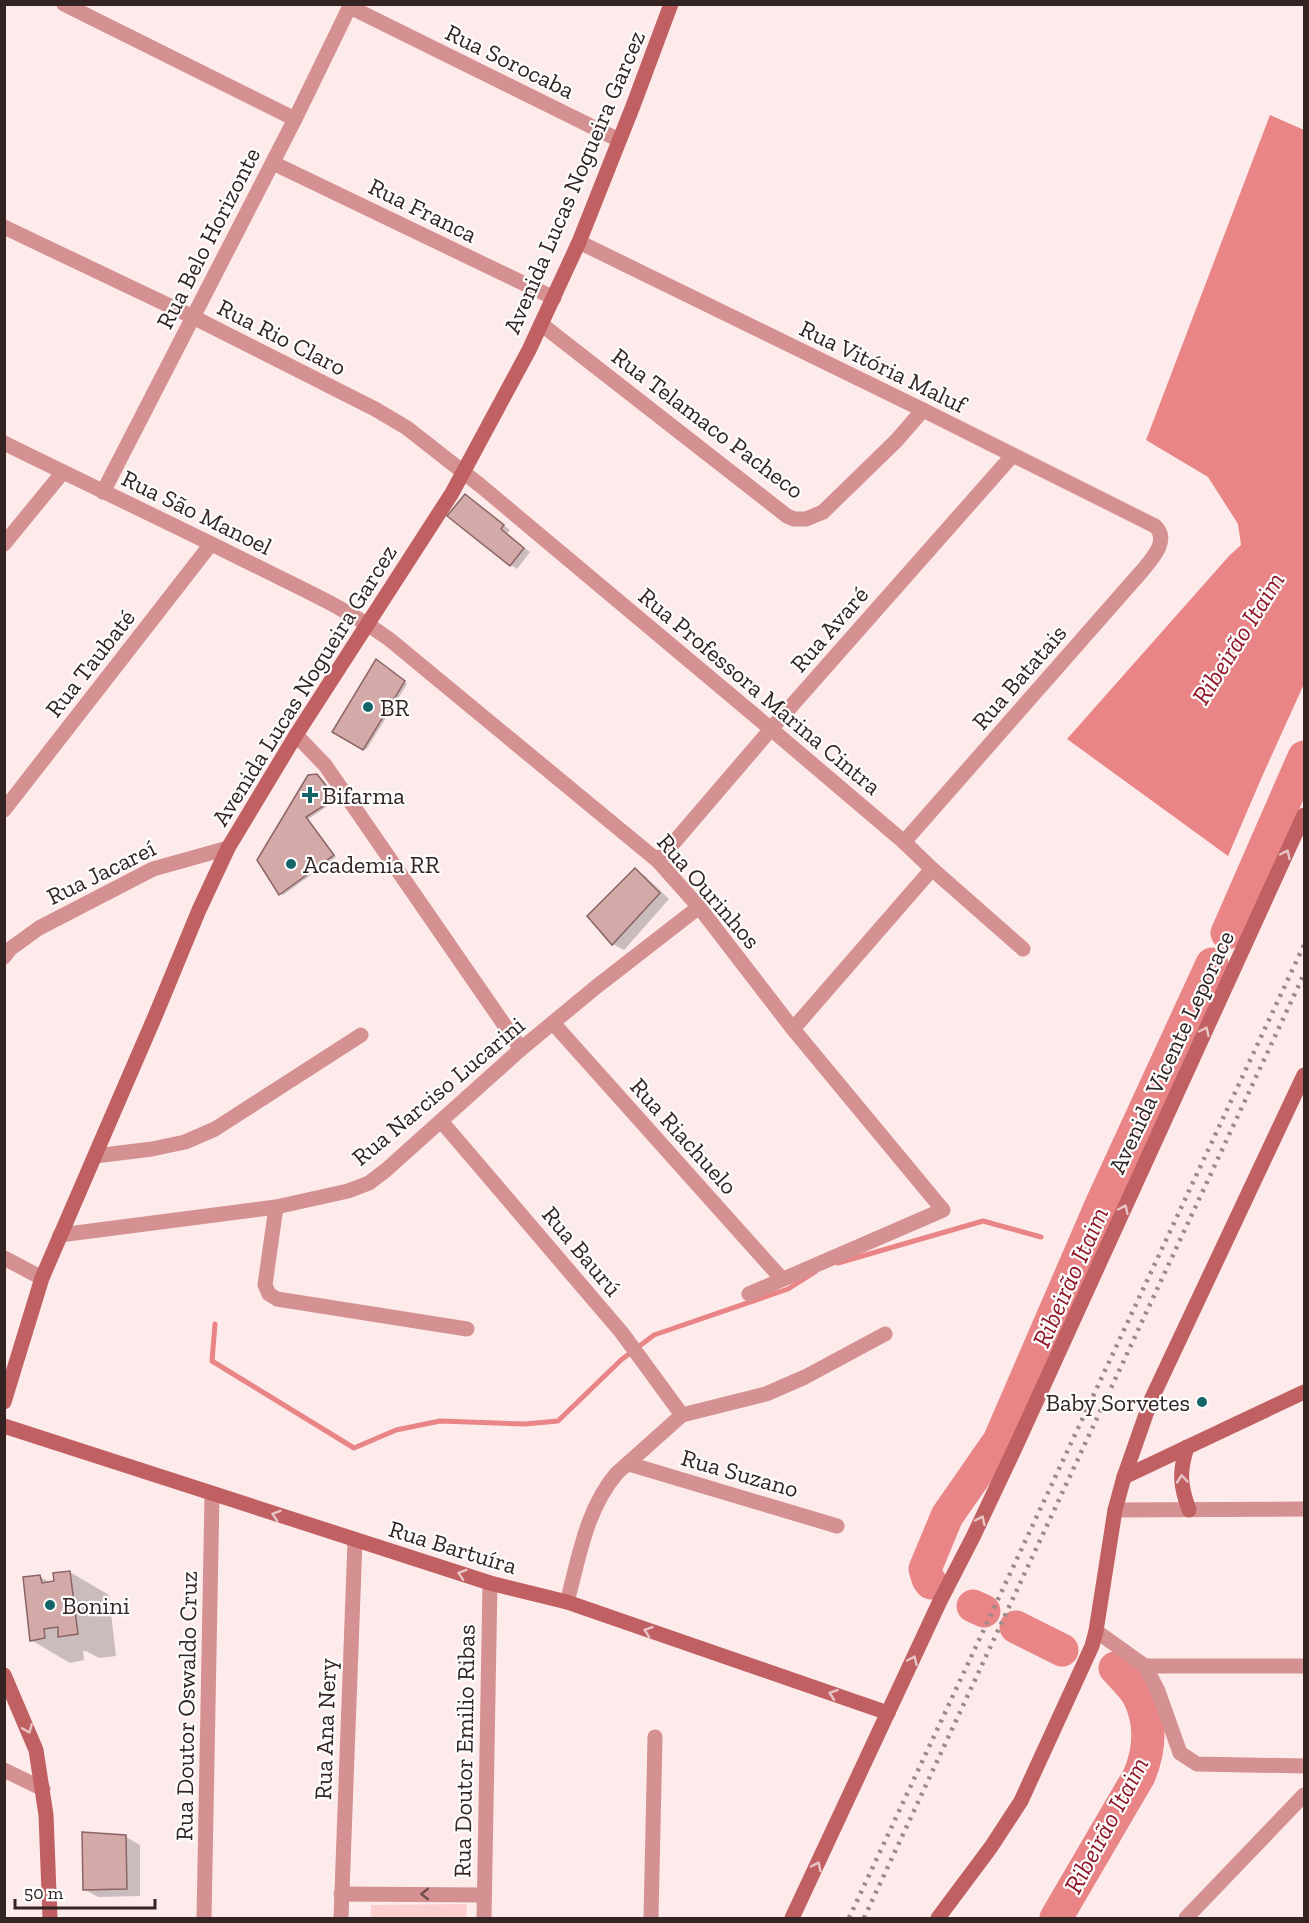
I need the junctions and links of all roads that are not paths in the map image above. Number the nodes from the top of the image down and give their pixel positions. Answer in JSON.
{"nodes":[{"id":1,"x":64,"y":4,"type":"edge"},
{"id":2,"x":671,"y":4,"type":"edge"},
{"id":3,"x":351,"y":6,"type":"edge"},
{"id":4,"x":295,"y":119,"type":"junction"},
{"id":5,"x":619,"y":140,"type":"junction"},
{"id":6,"x":273,"y":163,"type":"junction"},
{"id":7,"x":4,"y":227,"type":"edge"},
{"id":8,"x":579,"y":242,"type":"junction"},
{"id":9,"x":555,"y":297,"type":"junction"},
{"id":10,"x":193,"y":317,"type":"junction"},
{"id":11,"x":542,"y":324,"type":"junction"},
{"id":12,"x":923,"y":410,"type":"junction"},
{"id":13,"x":4,"y":443,"type":"edge"},
{"id":14,"x":1012,"y":456,"type":"junction"},
{"id":15,"x":63,"y":472,"type":"junction"},
{"id":16,"x":465,"y":472,"type":"junction"},
{"id":17,"x":103,"y":492,"type":"junction"},
{"id":18,"x":1162,"y":537,"type":"joint"},
{"id":19,"x":4,"y":544,"type":"edge"},
{"id":20,"x":211,"y":544,"type":"junction"},
{"id":21,"x":368,"y":624,"type":"junction"},
{"id":22,"x":771,"y":729,"type":"junction"},
{"id":23,"x":296,"y":735,"type":"junction"},
{"id":24,"x":4,"y":810,"type":"edge"},
{"id":25,"x":1305,"y":814,"type":"edge"},
{"id":26,"x":904,"y":842,"type":"junction"},
{"id":27,"x":228,"y":848,"type":"junction"},
{"id":28,"x":658,"y":861,"type":"junction"},
{"id":29,"x":932,"y":869,"type":"junction"},
{"id":30,"x":699,"y":907,"type":"junction"},
{"id":31,"x":1023,"y":949,"type":"dead end"},
{"id":32,"x":4,"y":957,"type":"edge"},
{"id":33,"x":553,"y":1023,"type":"junction"},
{"id":34,"x":793,"y":1029,"type":"junction"},
{"id":35,"x":361,"y":1035,"type":"dead end"},
{"id":36,"x":521,"y":1049,"type":"junction"},
{"id":37,"x":1305,"y":1075,"type":"edge"},
{"id":38,"x":441,"y":1121,"type":"junction"},
{"id":39,"x":95,"y":1156,"type":"junction"},
{"id":40,"x":276,"y":1207,"type":"junction"},
{"id":41,"x":60,"y":1235,"type":"junction"},
{"id":42,"x":4,"y":1258,"type":"edge"},
{"id":43,"x":42,"y":1278,"type":"junction"},
{"id":44,"x":782,"y":1279,"type":"junction"},
{"id":45,"x":749,"y":1294,"type":"dead end"},
{"id":46,"x":468,"y":1329,"type":"dead end"},
{"id":47,"x":885,"y":1334,"type":"dead end"},
{"id":48,"x":1305,"y":1392,"type":"edge"},
{"id":49,"x":4,"y":1402,"type":"edge"},
{"id":50,"x":682,"y":1416,"type":"junction"},
{"id":51,"x":4,"y":1426,"type":"edge"},
{"id":52,"x":1187,"y":1447,"type":"junction"},
{"id":53,"x":629,"y":1464,"type":"junction"},
{"id":54,"x":1124,"y":1477,"type":"junction"},
{"id":55,"x":212,"y":1495,"type":"junction"},
{"id":56,"x":1305,"y":1509,"type":"edge"},
{"id":57,"x":1115,"y":1510,"type":"junction"},
{"id":58,"x":1190,"y":1510,"type":"junction"},
{"id":59,"x":837,"y":1526,"type":"dead end"},
{"id":60,"x":355,"y":1541,"type":"junction"},
{"id":61,"x":490,"y":1583,"type":"junction"},
{"id":62,"x":567,"y":1602,"type":"junction"},
{"id":63,"x":1096,"y":1631,"type":"junction"},
{"id":64,"x":1145,"y":1666,"type":"junction"},
{"id":65,"x":1305,"y":1666,"type":"edge"},
{"id":66,"x":4,"y":1675,"type":"edge"},
{"id":67,"x":888,"y":1713,"type":"junction"},
{"id":68,"x":655,"y":1737,"type":"dead end"},
{"id":69,"x":1305,"y":1766,"type":"edge"},
{"id":70,"x":4,"y":1770,"type":"edge"},
{"id":71,"x":43,"y":1789,"type":"junction"},
{"id":72,"x":1305,"y":1795,"type":"edge"},
{"id":73,"x":341,"y":1894,"type":"junction"},
{"id":74,"x":484,"y":1895,"type":"junction"},
{"id":75,"x":50,"y":1918,"type":"edge"},
{"id":76,"x":204,"y":1918,"type":"edge"},
{"id":77,"x":341,"y":1918,"type":"edge"},
{"id":78,"x":484,"y":1918,"type":"edge"},
{"id":79,"x":651,"y":1918,"type":"edge"},
{"id":80,"x":792,"y":1918,"type":"edge"},
{"id":81,"x":938,"y":1918,"type":"edge"},
{"id":82,"x":1186,"y":1918,"type":"edge"}],
"edges":[{"from":1,"to":4,"type":"street"},
{"from":2,"to":5,"type":"main road","name":"Avenida Lucas Nogueira Garcez"},
{"from":3,"to":4,"type":"street","name":"Rua Belo Horizonte"},
{"from":3,"to":5,"type":"street","name":"Rua Sorocaba"},
{"from":4,"to":6,"type":"street","name":"Rua Belo Horizonte"},
{"from":5,"to":8,"type":"main road","name":"Avenida Lucas Nogueira Garcez"},
{"from":6,"to":9,"type":"street","name":"Rua Franca"},
{"from":6,"to":10,"type":"street","name":"Rua Belo Horizonte"},
{"from":7,"to":10,"type":"street","name":"Rua Rio Claro"},
{"from":8,"to":9,"type":"main road","name":"Avenida Lucas Nogueira Garcez"},
{"from":8,"to":12,"type":"street","name":"Rua Vitória Maluf"},
{"from":9,"to":11,"type":"main road","name":"Avenida Lucas Nogueira Garcez"},
{"from":10,"to":16,"type":"street","name":"Rua Rio Claro"},
{"from":10,"to":17,"type":"street","name":"Rua Belo Horizonte"},
{"from":11,"to":12,"type":"street","name":"Rua Telamaco Pacheco"},
{"from":11,"to":16,"type":"main road","name":"Avenida Lucas Nogueira Garcez"},
{"from":12,"to":14,"type":"street","name":"Rua Vitória Maluf"},
{"from":13,"to":15,"type":"street","name":"Rua São Manoel"},
{"from":14,"to":18,"type":"street","name":"Rua Vitória Maluf"},
{"from":14,"to":22,"type":"street","name":"Rua Avaré"},
{"from":15,"to":17,"type":"street","name":"Rua São Manoel"},
{"from":15,"to":19,"type":"street"},
{"from":16,"to":21,"type":"main road","name":"Avenida Lucas Nogueira Garcez"},
{"from":16,"to":22,"type":"street","name":"Rua Professora Marina Cintra"},
{"from":17,"to":20,"type":"street","name":"Rua São Manoel"},
{"from":18,"to":26,"type":"street","name":"Rua Batatais"},
{"from":20,"to":21,"type":"street","name":"Rua São Manoel"},
{"from":20,"to":24,"type":"street","name":"Rua Taubaté"},
{"from":21,"to":23,"type":"main road","name":"Avenida Lucas Nogueira Garcez"},
{"from":21,"to":28,"type":"street","name":"Rua Ourinhos"},
{"from":22,"to":26,"type":"street","name":"Rua Professora Marina Cintra"},
{"from":22,"to":28,"type":"street","name":"Rua Avaré"},
{"from":23,"to":27,"type":"main road","name":"Avenida Lucas Nogueira Garcez"},
{"from":23,"to":36,"type":"street"},
{"from":67,"to":25,"type":"main road","name":"Avenida Vicente Leporace","one_way":true},
{"from":26,"to":29,"type":"street","name":"Rua Professora Marina Cintra"},
{"from":27,"to":32,"type":"street","name":"Rua Jacareí"},
{"from":27,"to":39,"type":"main road","name":"Avenida Lucas Nogueira Garcez"},
{"from":28,"to":30,"type":"street","name":"Rua Ourinhos"},
{"from":29,"to":31,"type":"street","name":"Rua Professora Marina Cintra"},
{"from":29,"to":34,"type":"street"},
{"from":30,"to":33,"type":"street","name":"Rua Narciso Lucarini"},
{"from":30,"to":34,"type":"street","name":"Rua Ourinhos"},
{"from":33,"to":36,"type":"street","name":"Rua Narciso Lucarini"},
{"from":33,"to":44,"type":"street","name":"Rua Riachuelo"},
{"from":34,"to":44,"type":"street","name":"Rua Ourinhos"},
{"from":35,"to":39,"type":"street"},
{"from":36,"to":38,"type":"street","name":"Rua Narciso Lucarini"},
{"from":37,"to":54,"type":"main road"},
{"from":38,"to":40,"type":"street","name":"Rua Narciso Lucarini"},
{"from":38,"to":50,"type":"street","name":"Rua Baurú"},
{"from":39,"to":41,"type":"main road","name":"Avenida Lucas Nogueira Garcez"},
{"from":40,"to":41,"type":"street","name":"Rua Narciso Lucarini"},
{"from":40,"to":46,"type":"street"},
{"from":41,"to":43,"type":"main road","name":"Avenida Lucas Nogueira Garcez"},
{"from":42,"to":43,"type":"street"},
{"from":43,"to":49,"type":"main road","name":"Avenida Lucas Nogueira Garcez"},
{"from":44,"to":45,"type":"street"},
{"from":47,"to":50,"type":"street"},
{"from":48,"to":52,"type":"main road"},
{"from":50,"to":53,"type":"street"},
{"from":51,"to":55,"type":"main road","name":"Rua Bartuíra"},
{"from":52,"to":54,"type":"main road"},
{"from":58,"to":52,"type":"main road","one_way":true},
{"from":53,"to":59,"type":"street","name":"Rua Suzano"},
{"from":53,"to":62,"type":"street"},
{"from":54,"to":57,"type":"main road"},
{"from":60,"to":55,"type":"main road","name":"Rua Bartuíra","one_way":true},
{"from":55,"to":76,"type":"street","name":"Rua Doutor Oswaldo Cruz"},
{"from":56,"to":58,"type":"street"},
{"from":57,"to":58,"type":"street"},
{"from":57,"to":63,"type":"main road"},
{"from":61,"to":60,"type":"main road","name":"Rua Bartuíra","one_way":true},
{"from":60,"to":73,"type":"street","name":"Rua Ana Nery"},
{"from":61,"to":62,"type":"main road","name":"Rua Bartuíra"},
{"from":61,"to":74,"type":"street","name":"Rua Doutor Emilio Ribas"},
{"from":67,"to":62,"type":"main road","name":"Rua Bartuíra","one_way":true},
{"from":63,"to":64,"type":"street"},
{"from":63,"to":81,"type":"main road"},
{"from":64,"to":65,"type":"street"},
{"from":64,"to":69,"type":"street"},
{"from":66,"to":71,"type":"main road","one_way":true},
{"from":80,"to":67,"type":"main road","name":"Avenida Vicente Leporace","one_way":true},
{"from":68,"to":79,"type":"street"},
{"from":70,"to":71,"type":"street"},
{"from":71,"to":75,"type":"main road"},
{"from":72,"to":82,"type":"street"},
{"from":74,"to":73,"type":"street","one_way":true},
{"from":73,"to":77,"type":"street","name":"Rua Ana Nery"},
{"from":74,"to":78,"type":"street","name":"Rua Doutor Emilio Ribas"}]}
